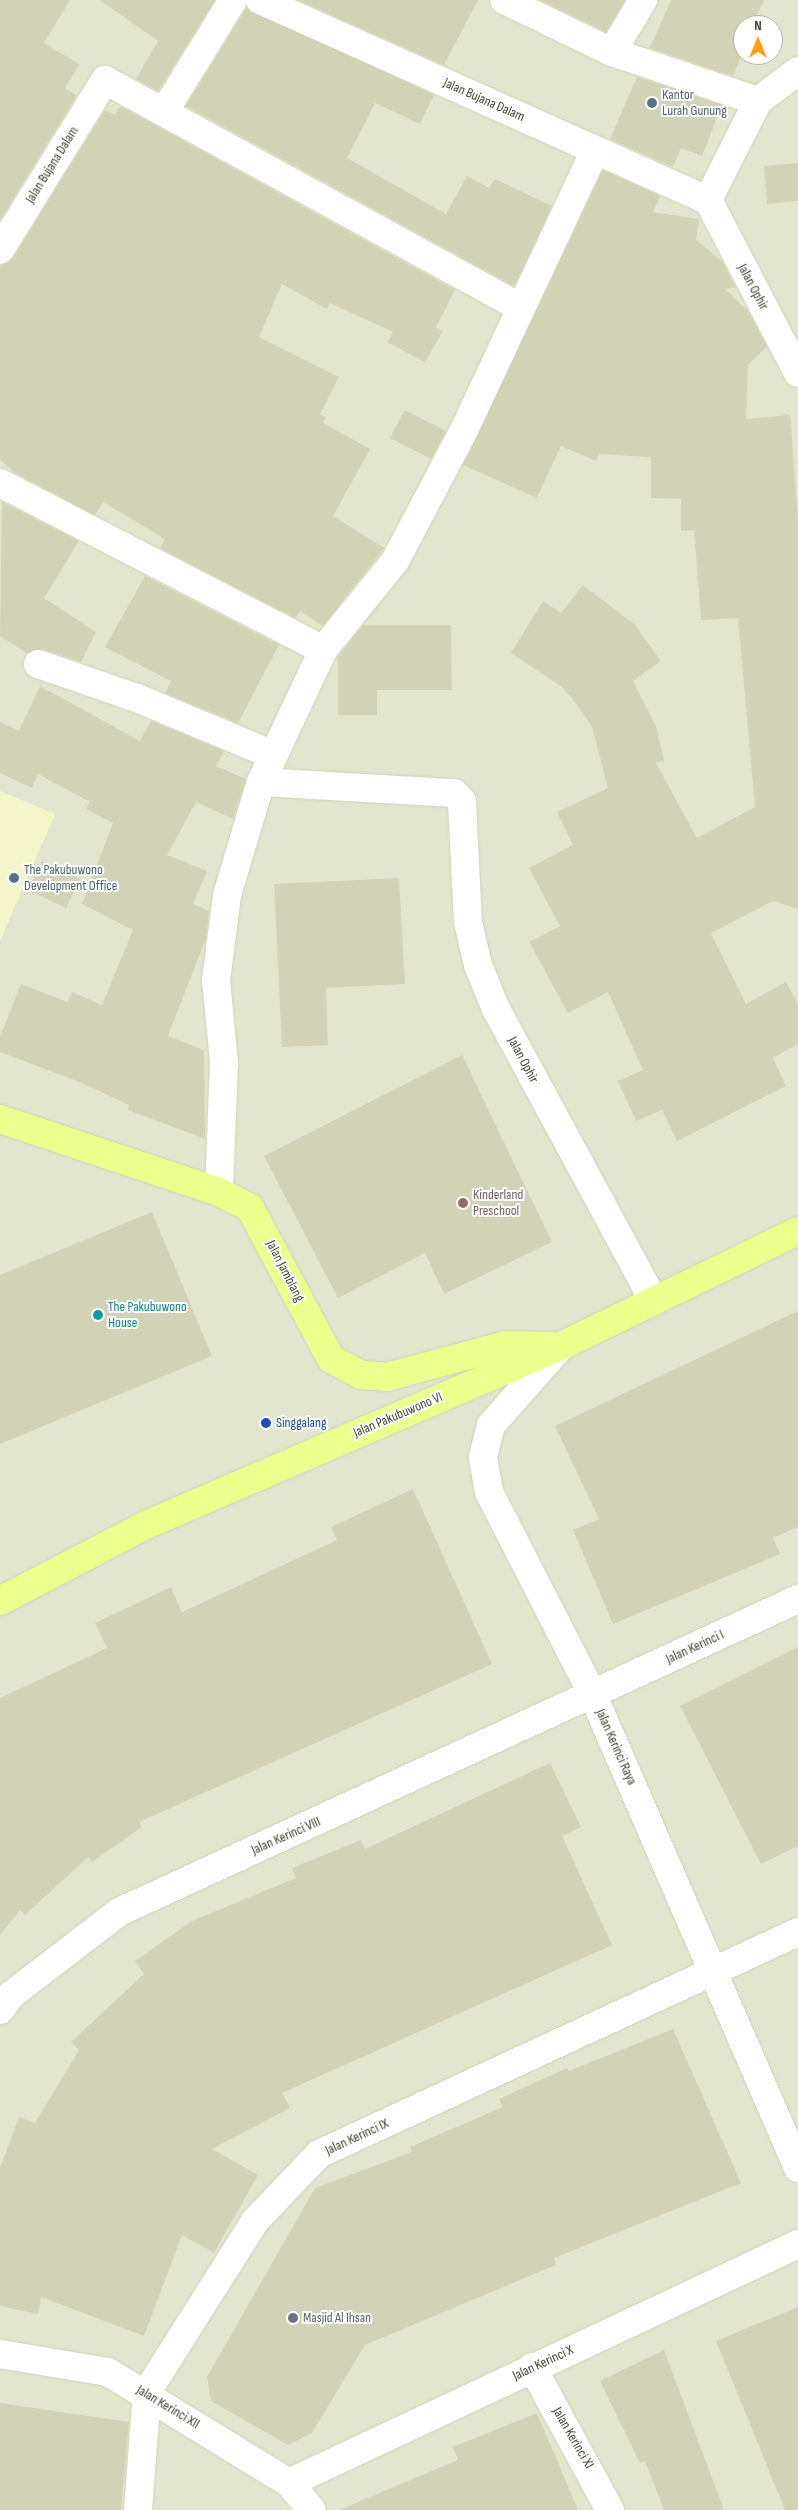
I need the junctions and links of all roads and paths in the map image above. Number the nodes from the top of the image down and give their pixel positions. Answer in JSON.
{"nodes":[{"id":1,"x":234,"y":0,"type":"edge"},
{"id":2,"x":260,"y":0,"type":"edge"},
{"id":3,"x":504,"y":0,"type":"edge"},
{"id":4,"x":643,"y":0,"type":"edge"},
{"id":5,"x":612,"y":52,"type":"junction"},
{"id":6,"x":798,"y":71,"type":"edge"},
{"id":7,"x":758,"y":101,"type":"junction"},
{"id":8,"x":164,"y":112,"type":"junction"},
{"id":9,"x":595,"y":150,"type":"junction"},
{"id":10,"x":708,"y":200,"type":"junction"},
{"id":11,"x":0,"y":250,"type":"edge"},
{"id":12,"x":519,"y":307,"type":"junction"},
{"id":13,"x":798,"y":373,"type":"edge"},
{"id":14,"x":0,"y":483,"type":"edge"},
{"id":15,"x":323,"y":650,"type":"junction"},
{"id":16,"x":38,"y":664,"type":"dead end"},
{"id":17,"x":272,"y":756,"type":"junction"},
{"id":18,"x":261,"y":782,"type":"junction"},
{"id":19,"x":0,"y":1119,"type":"edge"},
{"id":20,"x":219,"y":1192,"type":"junction"},
{"id":21,"x":798,"y":1231,"type":"edge"},
{"id":22,"x":652,"y":1298,"type":"junction"},
{"id":23,"x":562,"y":1346,"type":"junction"},
{"id":24,"x":798,"y":1598,"type":"edge"},
{"id":25,"x":0,"y":1601,"type":"edge"},
{"id":26,"x":592,"y":1693,"type":"junction"},
{"id":27,"x":798,"y":1932,"type":"edge"},
{"id":28,"x":714,"y":1970,"type":"junction"},
{"id":29,"x":0,"y":2010,"type":"edge"},
{"id":30,"x":798,"y":2168,"type":"edge"},
{"id":31,"x":798,"y":2244,"type":"edge"},
{"id":32,"x":0,"y":2354,"type":"edge"},
{"id":33,"x":532,"y":2367,"type":"junction"},
{"id":34,"x":147,"y":2392,"type":"junction"},
{"id":35,"x":289,"y":2483,"type":"junction"},
{"id":36,"x":138,"y":2510,"type":"edge"},
{"id":37,"x":312,"y":2510,"type":"edge"},
{"id":38,"x":610,"y":2510,"type":"edge"}],
"edges":[{"from":1,"to":8,"type":"street"},
{"from":2,"to":9,"type":"street","name":"Jalan Bujana Dalam"},
{"from":3,"to":5,"type":"street"},
{"from":4,"to":5,"type":"street"},
{"from":5,"to":7,"type":"street"},
{"from":6,"to":7,"type":"street"},
{"from":7,"to":10,"type":"street"},
{"from":8,"to":11,"type":"street","name":"Jalan Bujana Dalam"},
{"from":8,"to":12,"type":"street"},
{"from":9,"to":10,"type":"street","name":"Jalan Bujana Dalam"},
{"from":9,"to":12,"type":"street"},
{"from":10,"to":13,"type":"street","name":"Jalan Ophir"},
{"from":12,"to":15,"type":"street"},
{"from":14,"to":15,"type":"street"},
{"from":15,"to":17,"type":"street"},
{"from":16,"to":17,"type":"street"},
{"from":17,"to":18,"type":"street"},
{"from":18,"to":20,"type":"street"},
{"from":18,"to":22,"type":"street","name":"Jalan Ophir"},
{"from":19,"to":20,"type":"main road","name":"Jalan Jamblang"},
{"from":20,"to":23,"type":"main road","name":"Jalan Jamblang"},
{"from":21,"to":22,"type":"main road","name":"Jalan Pakubuwono VI"},
{"from":22,"to":23,"type":"main road","name":"Jalan Pakubuwono VI"},
{"from":23,"to":25,"type":"main road","name":"Jalan Pakubuwono VI"},
{"from":23,"to":26,"type":"street","name":"Jalan Kerinci Raya"},
{"from":24,"to":26,"type":"street","name":"Jalan Kerinci I"},
{"from":26,"to":28,"type":"street","name":"Jalan Kerinci Raya"},
{"from":26,"to":29,"type":"street","name":"Jalan Kerinci VIII"},
{"from":27,"to":28,"type":"street","name":"Jalan Kerinci IX"},
{"from":28,"to":30,"type":"street","name":"Jalan Kerinci Raya"},
{"from":28,"to":34,"type":"street","name":"Jalan Kerinci IX"},
{"from":31,"to":33,"type":"street","name":"Jalan Kerinci X"},
{"from":32,"to":34,"type":"street","name":"Jalan Kerinci XII"},
{"from":33,"to":35,"type":"street","name":"Jalan Kerinci X"},
{"from":33,"to":38,"type":"street","name":"Jalan Kerinci XI"},
{"from":34,"to":35,"type":"street","name":"Jalan Kerinci XII"},
{"from":34,"to":36,"type":"street","name":"Jalan Kerinci IX"},
{"from":35,"to":37,"type":"street","name":"Jalan Kerinci XII"}]}
